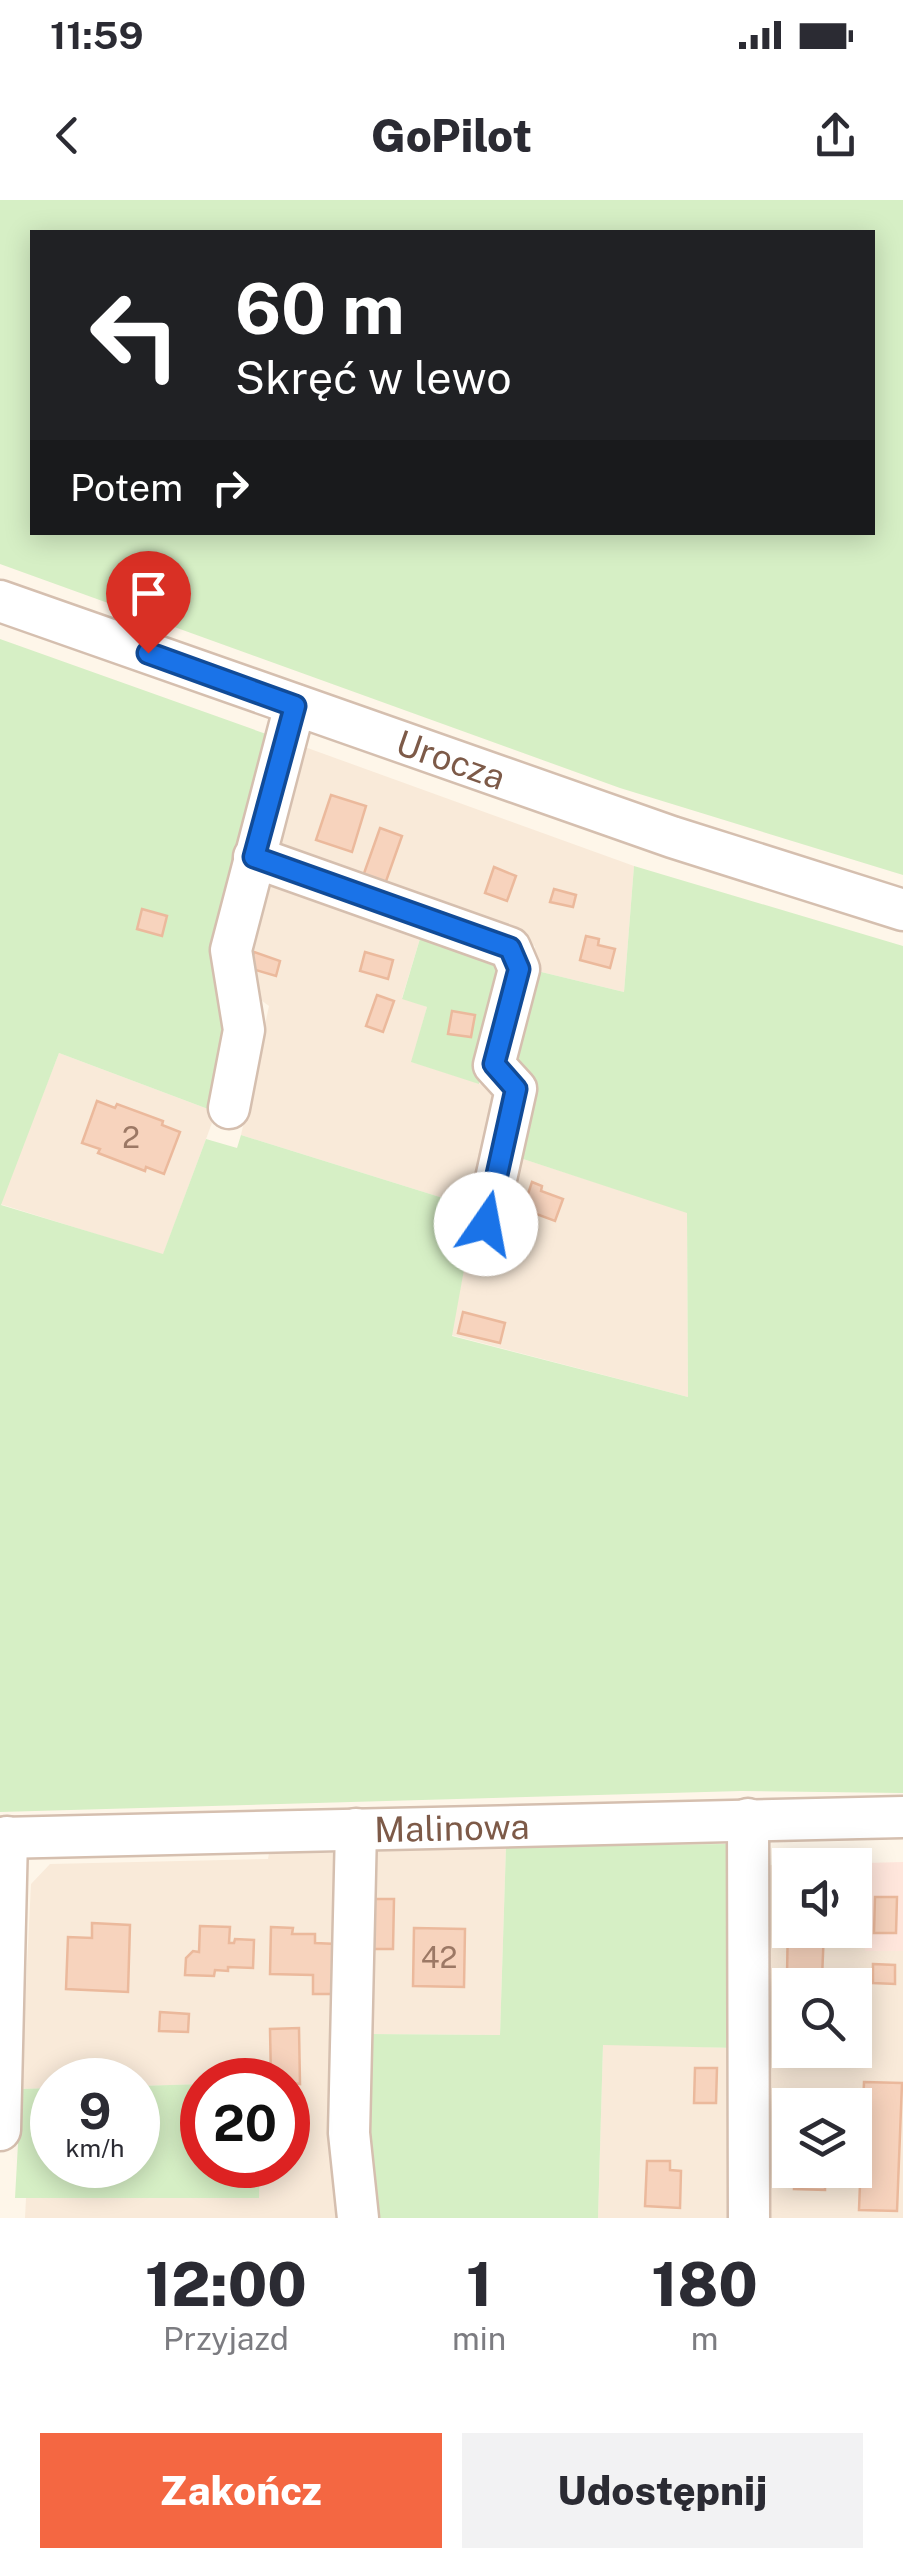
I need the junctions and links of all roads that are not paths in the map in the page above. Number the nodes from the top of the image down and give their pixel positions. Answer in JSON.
{"nodes":[{"id":1,"x":0,"y":601,"type":"edge"},
{"id":2,"x":295,"y":706,"type":"junction"},
{"id":3,"x":254,"y":857,"type":"junction"},
{"id":4,"x":903,"y":910,"type":"edge"},
{"id":5,"x":228,"y":1108,"type":"dead end"},
{"id":6,"x":486,"y":1224,"type":"dead end"},
{"id":7,"x":903,"y":1817,"type":"edge"},
{"id":8,"x":748,"y":1819,"type":"junction"},
{"id":9,"x":356,"y":1829,"type":"junction"},
{"id":10,"x":3,"y":1838,"type":"edge"},
{"id":11,"x":0,"y":2130,"type":"edge"},
{"id":12,"x":358,"y":2218,"type":"edge"},
{"id":13,"x":749,"y":2218,"type":"edge"}],
"edges":[{"from":1,"to":2,"type":"street","name":"Urocza"},
{"from":2,"to":3,"type":"street"},
{"from":2,"to":4,"type":"street","name":"Urocza"},
{"from":3,"to":5,"type":"street"},
{"from":3,"to":6,"type":"street"},
{"from":7,"to":8,"type":"street","name":"Malinowa"},
{"from":8,"to":9,"type":"street","name":"Malinowa"},
{"from":8,"to":13,"type":"street"},
{"from":9,"to":10,"type":"street","name":"Malinowa"},
{"from":9,"to":12,"type":"street"},
{"from":10,"to":11,"type":"street"}]}
